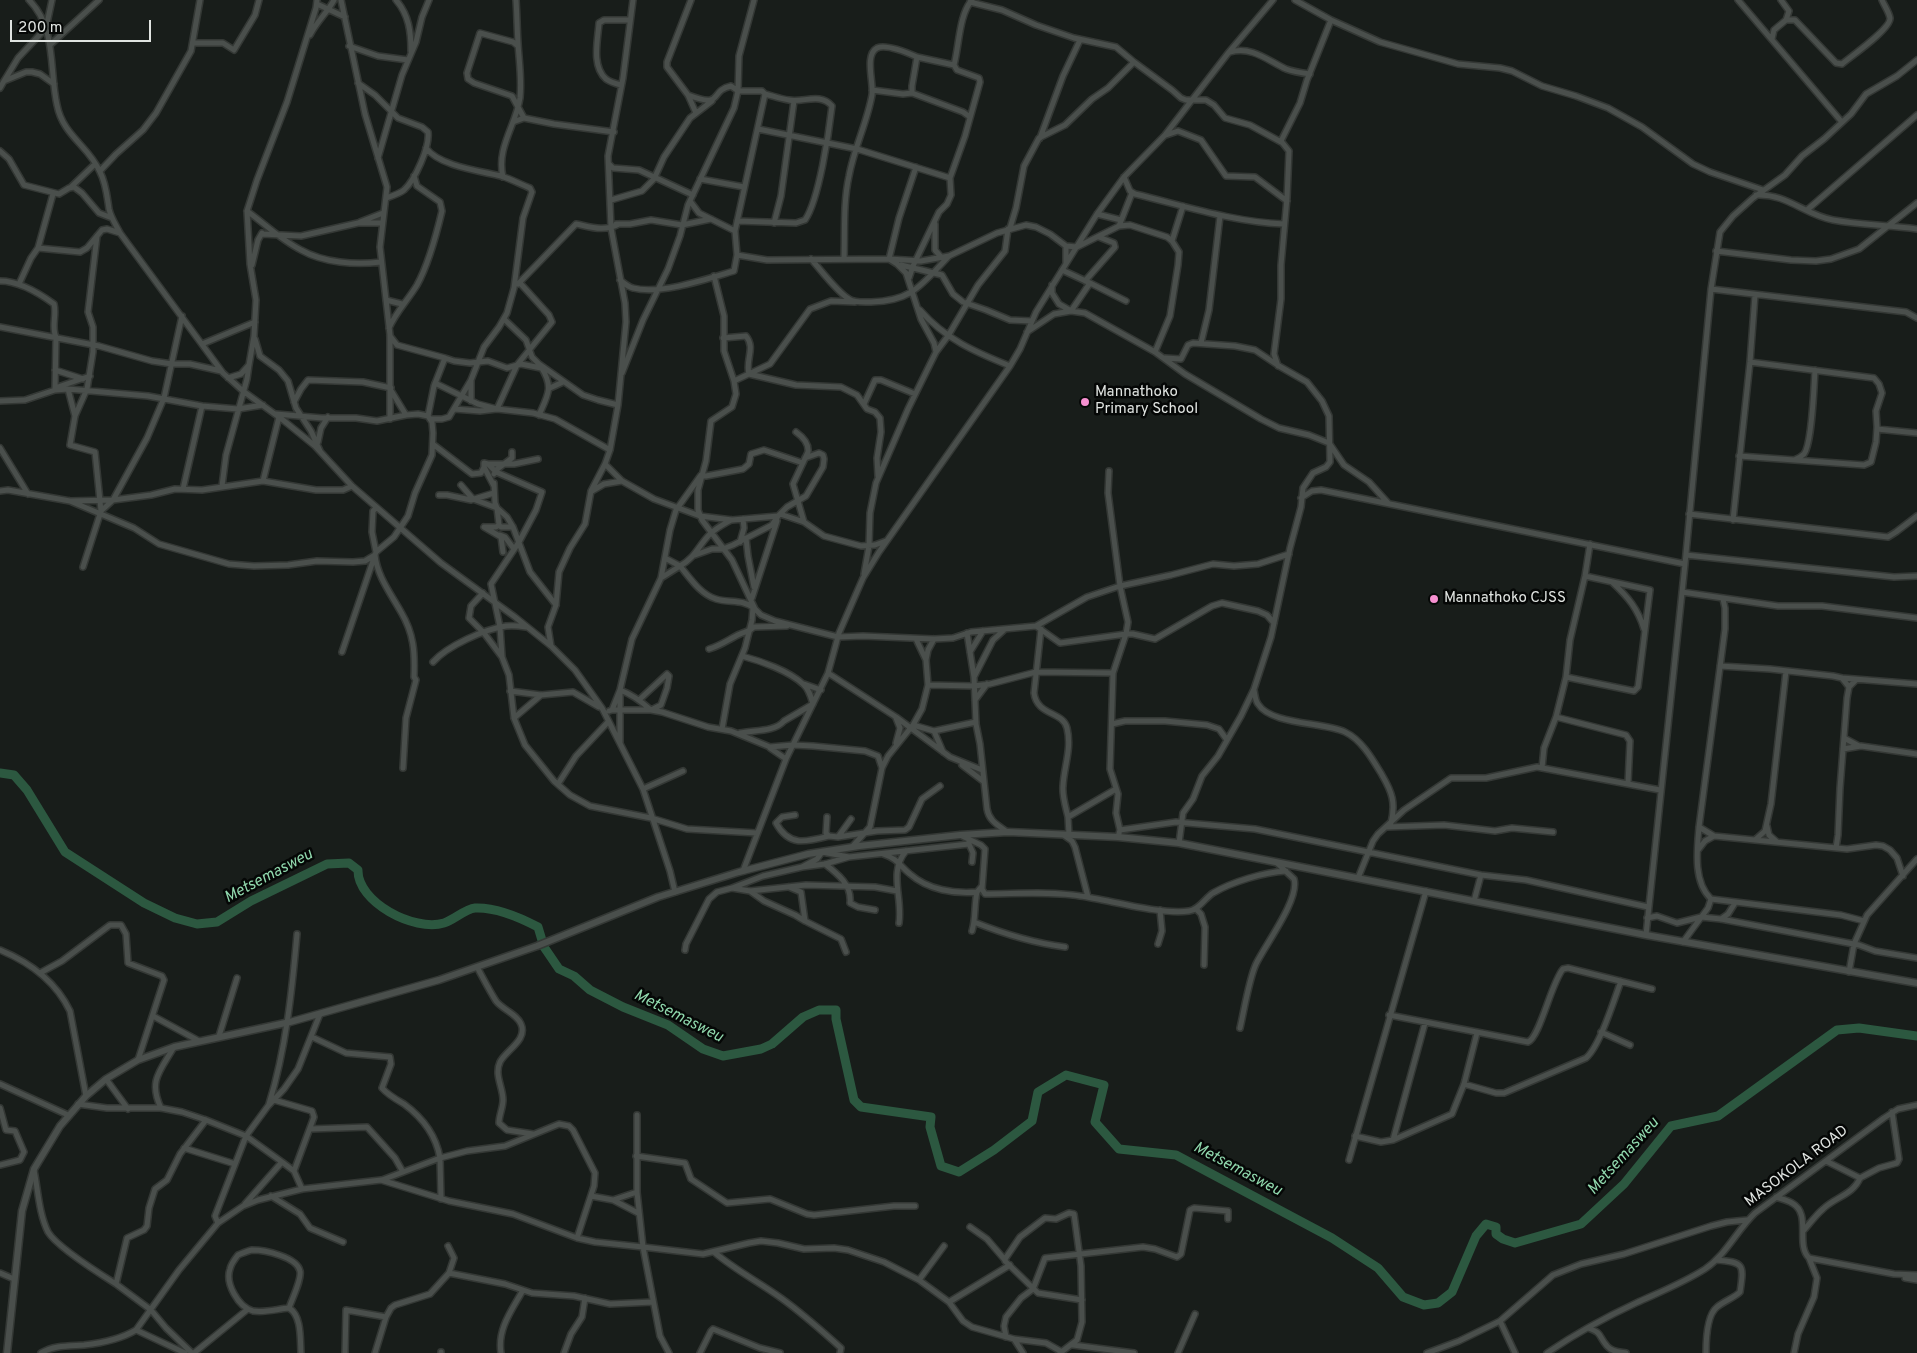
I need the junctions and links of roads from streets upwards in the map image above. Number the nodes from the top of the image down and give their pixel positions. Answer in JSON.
{"nodes":[{"id":1,"x":29,"y":0,"type":"edge"},
{"id":2,"x":52,"y":0,"type":"edge"},
{"id":3,"x":100,"y":0,"type":"edge"},
{"id":4,"x":200,"y":0,"type":"edge"},
{"id":5,"x":259,"y":0,"type":"edge"},
{"id":6,"x":334,"y":0,"type":"edge"},
{"id":7,"x":341,"y":0,"type":"edge"},
{"id":8,"x":396,"y":0,"type":"edge"},
{"id":9,"x":429,"y":0,"type":"edge"},
{"id":10,"x":516,"y":0,"type":"edge"},
{"id":11,"x":633,"y":0,"type":"edge"},
{"id":12,"x":754,"y":0,"type":"edge"},
{"id":13,"x":1273,"y":0,"type":"edge"},
{"id":14,"x":1295,"y":0,"type":"edge"},
{"id":15,"x":1738,"y":0,"type":"edge"},
{"id":16,"x":1781,"y":0,"type":"edge"},
{"id":17,"x":1882,"y":0,"type":"edge"},
{"id":18,"x":317,"y":1,"type":"edge"},
{"id":19,"x":690,"y":1,"type":"edge"},
{"id":20,"x":971,"y":1,"type":"edge"},
{"id":21,"x":401,"y":3,"type":"edge"},
{"id":22,"x":328,"y":10,"type":"junction"},
{"id":23,"x":345,"y":17,"type":"junction"},
{"id":24,"x":630,"y":20,"type":"junction"},
{"id":25,"x":1331,"y":20,"type":"junction"},
{"id":26,"x":1786,"y":20,"type":"junction"},
{"id":27,"x":46,"y":28,"type":"junction"},
{"id":28,"x":1772,"y":39,"type":"junction"},
{"id":29,"x":1080,"y":40,"type":"junction"},
{"id":30,"x":193,"y":43,"type":"junction"},
{"id":31,"x":50,"y":45,"type":"junction"},
{"id":32,"x":349,"y":46,"type":"junction"},
{"id":33,"x":518,"y":46,"type":"junction"},
{"id":34,"x":303,"y":48,"type":"junction"},
{"id":35,"x":1229,"y":52,"type":"junction"},
{"id":36,"x":411,"y":53,"type":"junction"},
{"id":37,"x":917,"y":57,"type":"junction"},
{"id":38,"x":408,"y":60,"type":"junction"},
{"id":39,"x":1917,"y":60,"type":"edge"},
{"id":40,"x":1134,"y":62,"type":"junction"},
{"id":41,"x":954,"y":65,"type":"junction"},
{"id":42,"x":1310,"y":74,"type":"junction"},
{"id":43,"x":4,"y":81,"type":"junction"},
{"id":44,"x":358,"y":83,"type":"junction"},
{"id":45,"x":54,"y":84,"type":"junction"},
{"id":46,"x":621,"y":85,"type":"junction"},
{"id":47,"x":0,"y":88,"type":"edge"},
{"id":48,"x":872,"y":90,"type":"junction"},
{"id":49,"x":738,"y":91,"type":"junction"},
{"id":50,"x":765,"y":94,"type":"junction"},
{"id":51,"x":912,"y":94,"type":"junction"},
{"id":52,"x":688,"y":95,"type":"junction"},
{"id":53,"x":1181,"y":98,"type":"junction"},
{"id":54,"x":794,"y":100,"type":"junction"},
{"id":55,"x":1193,"y":100,"type":"junction"},
{"id":56,"x":712,"y":101,"type":"junction"},
{"id":57,"x":518,"y":108,"type":"junction"},
{"id":58,"x":1183,"y":111,"type":"junction"},
{"id":59,"x":391,"y":112,"type":"junction"},
{"id":60,"x":696,"y":112,"type":"junction"},
{"id":61,"x":1917,"y":115,"type":"edge"},
{"id":62,"x":970,"y":117,"type":"junction"},
{"id":63,"x":398,"y":118,"type":"junction"},
{"id":64,"x":524,"y":118,"type":"junction"},
{"id":65,"x":388,"y":121,"type":"junction"},
{"id":66,"x":1841,"y":121,"type":"junction"},
{"id":67,"x":513,"y":122,"type":"junction"},
{"id":68,"x":758,"y":129,"type":"junction"},
{"id":69,"x":614,"y":132,"type":"junction"},
{"id":70,"x":1165,"y":135,"type":"junction"},
{"id":71,"x":790,"y":136,"type":"junction"},
{"id":72,"x":1039,"y":138,"type":"junction"},
{"id":73,"x":827,"y":142,"type":"junction"},
{"id":74,"x":1281,"y":142,"type":"junction"},
{"id":75,"x":426,"y":148,"type":"junction"},
{"id":76,"x":857,"y":149,"type":"junction"},
{"id":77,"x":0,"y":151,"type":"edge"},
{"id":78,"x":432,"y":156,"type":"junction"},
{"id":79,"x":378,"y":158,"type":"junction"},
{"id":80,"x":422,"y":161,"type":"junction"},
{"id":81,"x":96,"y":164,"type":"junction"},
{"id":82,"x":608,"y":164,"type":"junction"},
{"id":83,"x":916,"y":167,"type":"junction"},
{"id":84,"x":100,"y":171,"type":"junction"},
{"id":85,"x":414,"y":176,"type":"junction"},
{"id":86,"x":1124,"y":176,"type":"junction"},
{"id":87,"x":503,"y":177,"type":"junction"},
{"id":88,"x":950,"y":178,"type":"junction"},
{"id":89,"x":654,"y":179,"type":"junction"},
{"id":90,"x":700,"y":179,"type":"junction"},
{"id":91,"x":408,"y":186,"type":"junction"},
{"id":92,"x":417,"y":186,"type":"junction"},
{"id":93,"x":71,"y":187,"type":"junction"},
{"id":94,"x":744,"y":188,"type":"junction"},
{"id":95,"x":1763,"y":190,"type":"junction"},
{"id":96,"x":1132,"y":193,"type":"junction"},
{"id":97,"x":53,"y":194,"type":"junction"},
{"id":98,"x":693,"y":195,"type":"junction"},
{"id":99,"x":1756,"y":195,"type":"junction"},
{"id":100,"x":386,"y":198,"type":"junction"},
{"id":101,"x":611,"y":200,"type":"junction"},
{"id":102,"x":690,"y":201,"type":"junction"},
{"id":103,"x":1287,"y":201,"type":"junction"},
{"id":104,"x":1917,"y":203,"type":"edge"},
{"id":105,"x":1183,"y":206,"type":"junction"},
{"id":106,"x":1807,"y":210,"type":"junction"},
{"id":107,"x":247,"y":211,"type":"junction"},
{"id":108,"x":383,"y":213,"type":"junction"},
{"id":109,"x":1097,"y":214,"type":"junction"},
{"id":110,"x":1220,"y":216,"type":"junction"},
{"id":111,"x":112,"y":218,"type":"junction"},
{"id":112,"x":711,"y":219,"type":"junction"},
{"id":113,"x":935,"y":220,"type":"junction"},
{"id":114,"x":1121,"y":220,"type":"junction"},
{"id":115,"x":611,"y":221,"type":"junction"},
{"id":116,"x":737,"y":221,"type":"junction"},
{"id":117,"x":358,"y":223,"type":"junction"},
{"id":118,"x":382,"y":223,"type":"junction"},
{"id":119,"x":774,"y":223,"type":"junction"},
{"id":120,"x":619,"y":224,"type":"junction"},
{"id":121,"x":1284,"y":224,"type":"junction"},
{"id":122,"x":682,"y":225,"type":"junction"},
{"id":123,"x":1889,"y":225,"type":"junction"},
{"id":124,"x":1119,"y":226,"type":"junction"},
{"id":125,"x":267,"y":227,"type":"junction"},
{"id":126,"x":611,"y":228,"type":"junction"},
{"id":127,"x":1009,"y":229,"type":"junction"},
{"id":128,"x":1917,"y":229,"type":"edge"},
{"id":129,"x":735,"y":231,"type":"junction"},
{"id":130,"x":120,"y":233,"type":"junction"},
{"id":131,"x":262,"y":234,"type":"junction"},
{"id":132,"x":278,"y":234,"type":"junction"},
{"id":133,"x":97,"y":236,"type":"junction"},
{"id":134,"x":1099,"y":237,"type":"junction"},
{"id":135,"x":1172,"y":241,"type":"junction"},
{"id":136,"x":1066,"y":246,"type":"junction"},
{"id":137,"x":1077,"y":247,"type":"junction"},
{"id":138,"x":38,"y":248,"type":"junction"},
{"id":139,"x":1716,"y":251,"type":"junction"},
{"id":140,"x":737,"y":255,"type":"junction"},
{"id":141,"x":949,"y":256,"type":"junction"},
{"id":142,"x":941,"y":257,"type":"junction"},
{"id":143,"x":811,"y":259,"type":"junction"},
{"id":144,"x":844,"y":259,"type":"junction"},
{"id":145,"x":890,"y":259,"type":"junction"},
{"id":146,"x":916,"y":260,"type":"junction"},
{"id":147,"x":381,"y":262,"type":"junction"},
{"id":148,"x":897,"y":264,"type":"junction"},
{"id":149,"x":1064,"y":267,"type":"junction"},
{"id":150,"x":251,"y":269,"type":"junction"},
{"id":151,"x":912,"y":269,"type":"junction"},
{"id":152,"x":935,"y":273,"type":"junction"},
{"id":153,"x":714,"y":276,"type":"junction"},
{"id":154,"x":909,"y":279,"type":"junction"},
{"id":155,"x":619,"y":280,"type":"junction"},
{"id":156,"x":0,"y":281,"type":"edge"},
{"id":157,"x":1088,"y":282,"type":"junction"},
{"id":158,"x":520,"y":283,"type":"junction"},
{"id":159,"x":19,"y":284,"type":"junction"},
{"id":160,"x":1052,"y":285,"type":"junction"},
{"id":161,"x":514,"y":288,"type":"junction"},
{"id":162,"x":660,"y":289,"type":"junction"},
{"id":163,"x":1711,"y":290,"type":"junction"},
{"id":164,"x":911,"y":292,"type":"junction"},
{"id":165,"x":1756,"y":295,"type":"junction"},
{"id":166,"x":386,"y":300,"type":"junction"},
{"id":167,"x":1126,"y":301,"type":"dead end"},
{"id":168,"x":858,"y":302,"type":"junction"},
{"id":169,"x":402,"y":304,"type":"junction"},
{"id":170,"x":967,"y":304,"type":"junction"},
{"id":171,"x":918,"y":308,"type":"junction"},
{"id":172,"x":1071,"y":310,"type":"junction"},
{"id":173,"x":182,"y":316,"type":"junction"},
{"id":174,"x":1917,"y":318,"type":"edge"},
{"id":175,"x":504,"y":319,"type":"junction"},
{"id":176,"x":1032,"y":321,"type":"junction"},
{"id":177,"x":255,"y":322,"type":"junction"},
{"id":178,"x":0,"y":327,"type":"edge"},
{"id":179,"x":389,"y":328,"type":"junction"},
{"id":180,"x":1027,"y":333,"type":"junction"},
{"id":181,"x":390,"y":335,"type":"junction"},
{"id":182,"x":254,"y":336,"type":"junction"},
{"id":183,"x":948,"y":336,"type":"junction"},
{"id":184,"x":56,"y":337,"type":"junction"},
{"id":185,"x":723,"y":338,"type":"junction"},
{"id":186,"x":1201,"y":343,"type":"junction"},
{"id":187,"x":202,"y":344,"type":"junction"},
{"id":188,"x":93,"y":345,"type":"junction"},
{"id":189,"x":104,"y":348,"type":"junction"},
{"id":190,"x":530,"y":348,"type":"junction"},
{"id":191,"x":93,"y":352,"type":"junction"},
{"id":192,"x":936,"y":352,"type":"junction"},
{"id":193,"x":1155,"y":352,"type":"junction"},
{"id":194,"x":445,"y":358,"type":"junction"},
{"id":195,"x":1165,"y":358,"type":"junction"},
{"id":196,"x":478,"y":362,"type":"junction"},
{"id":197,"x":1750,"y":362,"type":"junction"},
{"id":198,"x":172,"y":364,"type":"junction"},
{"id":199,"x":249,"y":365,"type":"junction"},
{"id":200,"x":517,"y":365,"type":"junction"},
{"id":201,"x":1010,"y":366,"type":"junction"},
{"id":202,"x":1279,"y":366,"type":"junction"},
{"id":203,"x":540,"y":367,"type":"junction"},
{"id":204,"x":55,"y":370,"type":"junction"},
{"id":205,"x":1815,"y":370,"type":"junction"},
{"id":206,"x":221,"y":371,"type":"junction"},
{"id":207,"x":749,"y":374,"type":"junction"},
{"id":208,"x":90,"y":376,"type":"junction"},
{"id":209,"x":228,"y":378,"type":"junction"},
{"id":210,"x":620,"y":378,"type":"junction"},
{"id":211,"x":83,"y":379,"type":"junction"},
{"id":212,"x":471,"y":380,"type":"junction"},
{"id":213,"x":734,"y":381,"type":"junction"},
{"id":214,"x":563,"y":382,"type":"junction"},
{"id":215,"x":435,"y":383,"type":"junction"},
{"id":216,"x":550,"y":388,"type":"junction"},
{"id":217,"x":56,"y":389,"type":"junction"},
{"id":218,"x":68,"y":389,"type":"junction"},
{"id":219,"x":391,"y":389,"type":"junction"},
{"id":220,"x":87,"y":390,"type":"junction"},
{"id":221,"x":243,"y":391,"type":"junction"},
{"id":222,"x":916,"y":394,"type":"junction"},
{"id":223,"x":461,"y":396,"type":"junction"},
{"id":224,"x":164,"y":398,"type":"junction"},
{"id":225,"x":0,"y":401,"type":"edge"},
{"id":226,"x":471,"y":401,"type":"junction"},
{"id":227,"x":294,"y":403,"type":"junction"},
{"id":228,"x":263,"y":404,"type":"junction"},
{"id":229,"x":864,"y":404,"type":"junction"},
{"id":230,"x":618,"y":405,"type":"junction"},
{"id":231,"x":202,"y":406,"type":"junction"},
{"id":232,"x":238,"y":409,"type":"junction"},
{"id":233,"x":454,"y":409,"type":"junction"},
{"id":234,"x":497,"y":409,"type":"junction"},
{"id":235,"x":277,"y":415,"type":"junction"},
{"id":236,"x":406,"y":415,"type":"junction"},
{"id":237,"x":539,"y":415,"type":"junction"},
{"id":238,"x":75,"y":416,"type":"junction"},
{"id":239,"x":301,"y":416,"type":"junction"},
{"id":240,"x":319,"y":417,"type":"junction"},
{"id":241,"x":429,"y":417,"type":"junction"},
{"id":242,"x":328,"y":418,"type":"junction"},
{"id":243,"x":390,"y":419,"type":"junction"},
{"id":244,"x":320,"y":428,"type":"junction"},
{"id":245,"x":1877,"y":429,"type":"junction"},
{"id":246,"x":796,"y":432,"type":"dead end"},
{"id":247,"x":1917,"y":433,"type":"edge"},
{"id":248,"x":317,"y":443,"type":"junction"},
{"id":249,"x":1329,"y":443,"type":"junction"},
{"id":250,"x":434,"y":445,"type":"junction"},
{"id":251,"x":0,"y":448,"type":"edge"},
{"id":252,"x":610,"y":450,"type":"junction"},
{"id":253,"x":321,"y":452,"type":"junction"},
{"id":254,"x":512,"y":452,"type":"dead end"},
{"id":255,"x":1739,"y":456,"type":"junction"},
{"id":256,"x":538,"y":459,"type":"dead end"},
{"id":257,"x":804,"y":460,"type":"junction"},
{"id":258,"x":1794,"y":460,"type":"junction"},
{"id":259,"x":505,"y":464,"type":"junction"},
{"id":260,"x":605,"y":464,"type":"junction"},
{"id":261,"x":486,"y":466,"type":"junction"},
{"id":262,"x":496,"y":472,"type":"junction"},
{"id":263,"x":1109,"y":472,"type":"dead end"},
{"id":264,"x":701,"y":475,"type":"junction"},
{"id":265,"x":878,"y":480,"type":"junction"},
{"id":266,"x":263,"y":481,"type":"junction"},
{"id":267,"x":622,"y":481,"type":"junction"},
{"id":268,"x":461,"y":485,"type":"dead end"},
{"id":269,"x":0,"y":486,"type":"edge"},
{"id":270,"x":222,"y":486,"type":"junction"},
{"id":271,"x":352,"y":486,"type":"junction"},
{"id":272,"x":494,"y":486,"type":"junction"},
{"id":273,"x":183,"y":489,"type":"junction"},
{"id":274,"x":8,"y":490,"type":"junction"},
{"id":275,"x":0,"y":491,"type":"edge"},
{"id":276,"x":591,"y":491,"type":"junction"},
{"id":277,"x":494,"y":493,"type":"junction"},
{"id":278,"x":28,"y":494,"type":"junction"},
{"id":279,"x":439,"y":495,"type":"dead end"},
{"id":280,"x":1301,"y":498,"type":"junction"},
{"id":281,"x":473,"y":499,"type":"junction"},
{"id":282,"x":70,"y":500,"type":"junction"},
{"id":283,"x":98,"y":500,"type":"junction"},
{"id":284,"x":113,"y":500,"type":"junction"},
{"id":285,"x":797,"y":501,"type":"junction"},
{"id":286,"x":1388,"y":503,"type":"junction"},
{"id":287,"x":678,"y":507,"type":"junction"},
{"id":288,"x":376,"y":508,"type":"junction"},
{"id":289,"x":497,"y":508,"type":"junction"},
{"id":290,"x":100,"y":512,"type":"junction"},
{"id":291,"x":1689,"y":514,"type":"junction"},
{"id":292,"x":779,"y":515,"type":"junction"},
{"id":293,"x":700,"y":516,"type":"junction"},
{"id":294,"x":1917,"y":516,"type":"edge"},
{"id":295,"x":743,"y":519,"type":"junction"},
{"id":296,"x":732,"y":520,"type":"junction"},
{"id":297,"x":1733,"y":520,"type":"junction"},
{"id":298,"x":804,"y":522,"type":"junction"},
{"id":299,"x":499,"y":525,"type":"junction"},
{"id":300,"x":513,"y":526,"type":"junction"},
{"id":301,"x":401,"y":528,"type":"junction"},
{"id":302,"x":711,"y":533,"type":"junction"},
{"id":303,"x":500,"y":535,"type":"junction"},
{"id":304,"x":746,"y":538,"type":"junction"},
{"id":305,"x":887,"y":540,"type":"junction"},
{"id":306,"x":519,"y":542,"type":"junction"},
{"id":307,"x":740,"y":542,"type":"junction"},
{"id":308,"x":1590,"y":544,"type":"junction"},
{"id":309,"x":868,"y":546,"type":"junction"},
{"id":310,"x":514,"y":549,"type":"junction"},
{"id":311,"x":723,"y":549,"type":"junction"},
{"id":312,"x":502,"y":552,"type":"dead end"},
{"id":313,"x":375,"y":553,"type":"junction"},
{"id":314,"x":1289,"y":554,"type":"junction"},
{"id":315,"x":695,"y":555,"type":"junction"},
{"id":316,"x":1686,"y":555,"type":"junction"},
{"id":317,"x":665,"y":558,"type":"junction"},
{"id":318,"x":1685,"y":564,"type":"junction"},
{"id":319,"x":680,"y":566,"type":"junction"},
{"id":320,"x":83,"y":567,"type":"dead end"},
{"id":321,"x":1585,"y":576,"type":"junction"},
{"id":322,"x":1917,"y":576,"type":"edge"},
{"id":323,"x":661,"y":578,"type":"junction"},
{"id":324,"x":863,"y":578,"type":"junction"},
{"id":325,"x":1611,"y":582,"type":"junction"},
{"id":326,"x":1120,"y":586,"type":"junction"},
{"id":327,"x":754,"y":592,"type":"junction"},
{"id":328,"x":1682,"y":592,"type":"junction"},
{"id":329,"x":483,"y":593,"type":"junction"},
{"id":330,"x":752,"y":599,"type":"junction"},
{"id":331,"x":1723,"y":599,"type":"junction"},
{"id":332,"x":495,"y":601,"type":"junction"},
{"id":333,"x":556,"y":605,"type":"junction"},
{"id":334,"x":754,"y":608,"type":"junction"},
{"id":335,"x":1917,"y":618,"type":"edge"},
{"id":336,"x":1274,"y":623,"type":"junction"},
{"id":337,"x":792,"y":625,"type":"junction"},
{"id":338,"x":500,"y":627,"type":"junction"},
{"id":339,"x":527,"y":627,"type":"junction"},
{"id":340,"x":1039,"y":628,"type":"junction"},
{"id":341,"x":1004,"y":630,"type":"junction"},
{"id":342,"x":984,"y":631,"type":"junction"},
{"id":343,"x":750,"y":632,"type":"junction"},
{"id":344,"x":1645,"y":632,"type":"junction"},
{"id":345,"x":484,"y":633,"type":"junction"},
{"id":346,"x":967,"y":633,"type":"junction"},
{"id":347,"x":1126,"y":634,"type":"junction"},
{"id":348,"x":838,"y":637,"type":"junction"},
{"id":349,"x":916,"y":639,"type":"junction"},
{"id":350,"x":934,"y":639,"type":"junction"},
{"id":351,"x":551,"y":646,"type":"junction"},
{"id":352,"x":709,"y":649,"type":"dead end"},
{"id":353,"x":342,"y":652,"type":"dead end"},
{"id":354,"x":970,"y":653,"type":"junction"},
{"id":355,"x":742,"y":656,"type":"junction"},
{"id":356,"x":502,"y":657,"type":"junction"},
{"id":357,"x":926,"y":660,"type":"junction"},
{"id":358,"x":433,"y":662,"type":"dead end"},
{"id":359,"x":1720,"y":666,"type":"junction"},
{"id":360,"x":1786,"y":671,"type":"junction"},
{"id":361,"x":1036,"y":672,"type":"junction"},
{"id":362,"x":828,"y":673,"type":"junction"},
{"id":363,"x":1112,"y":673,"type":"junction"},
{"id":364,"x":974,"y":677,"type":"junction"},
{"id":365,"x":1566,"y":677,"type":"junction"},
{"id":366,"x":1842,"y":678,"type":"junction"},
{"id":367,"x":1856,"y":680,"type":"junction"},
{"id":368,"x":804,"y":684,"type":"junction"},
{"id":369,"x":987,"y":684,"type":"junction"},
{"id":370,"x":1917,"y":684,"type":"edge"},
{"id":371,"x":928,"y":685,"type":"junction"},
{"id":372,"x":974,"y":686,"type":"junction"},
{"id":373,"x":1849,"y":687,"type":"junction"},
{"id":374,"x":1254,"y":689,"type":"junction"},
{"id":375,"x":620,"y":690,"type":"junction"},
{"id":376,"x":821,"y":690,"type":"junction"},
{"id":377,"x":510,"y":691,"type":"junction"},
{"id":378,"x":542,"y":695,"type":"junction"},
{"id":379,"x":639,"y":700,"type":"junction"},
{"id":380,"x":974,"y":701,"type":"junction"},
{"id":381,"x":814,"y":704,"type":"junction"},
{"id":382,"x":603,"y":710,"type":"junction"},
{"id":383,"x":612,"y":710,"type":"junction"},
{"id":384,"x":651,"y":710,"type":"junction"},
{"id":385,"x":620,"y":711,"type":"junction"},
{"id":386,"x":896,"y":717,"type":"junction"},
{"id":387,"x":1556,"y":717,"type":"junction"},
{"id":388,"x":514,"y":718,"type":"junction"},
{"id":389,"x":608,"y":722,"type":"junction"},
{"id":390,"x":976,"y":722,"type":"junction"},
{"id":391,"x":1112,"y":724,"type":"junction"},
{"id":392,"x":912,"y":726,"type":"junction"},
{"id":393,"x":722,"y":729,"type":"junction"},
{"id":394,"x":934,"y":731,"type":"junction"},
{"id":395,"x":738,"y":734,"type":"junction"},
{"id":396,"x":1844,"y":738,"type":"junction"},
{"id":397,"x":1227,"y":740,"type":"junction"},
{"id":398,"x":620,"y":744,"type":"junction"},
{"id":399,"x":793,"y":745,"type":"junction"},
{"id":400,"x":1859,"y":746,"type":"junction"},
{"id":401,"x":770,"y":747,"type":"junction"},
{"id":402,"x":895,"y":747,"type":"junction"},
{"id":403,"x":1843,"y":749,"type":"junction"},
{"id":404,"x":944,"y":753,"type":"junction"},
{"id":405,"x":1917,"y":754,"type":"edge"},
{"id":406,"x":786,"y":759,"type":"junction"},
{"id":407,"x":960,"y":762,"type":"junction"},
{"id":408,"x":402,"y":768,"type":"dead end"},
{"id":409,"x":882,"y":768,"type":"junction"},
{"id":410,"x":1542,"y":768,"type":"junction"},
{"id":411,"x":982,"y":770,"type":"junction"},
{"id":412,"x":683,"y":771,"type":"dead end"},
{"id":413,"x":983,"y":782,"type":"junction"},
{"id":414,"x":1628,"y":783,"type":"junction"},
{"id":415,"x":558,"y":784,"type":"junction"},
{"id":416,"x":940,"y":786,"type":"dead end"},
{"id":417,"x":642,"y":789,"type":"junction"},
{"id":418,"x":1116,"y":789,"type":"junction"},
{"id":419,"x":1660,"y":790,"type":"junction"},
{"id":420,"x":795,"y":815,"type":"dead end"},
{"id":421,"x":827,"y":817,"type":"dead end"},
{"id":422,"x":1068,"y":817,"type":"junction"},
{"id":423,"x":651,"y":818,"type":"junction"},
{"id":424,"x":851,"y":819,"type":"dead end"},
{"id":425,"x":1182,"y":822,"type":"junction"},
{"id":426,"x":1389,"y":825,"type":"junction"},
{"id":427,"x":1767,"y":826,"type":"junction"},
{"id":428,"x":1699,"y":827,"type":"junction"},
{"id":429,"x":1120,"y":830,"type":"junction"},
{"id":430,"x":867,"y":832,"type":"junction"},
{"id":431,"x":1008,"y":832,"type":"junction"},
{"id":432,"x":1553,"y":832,"type":"dead end"},
{"id":433,"x":757,"y":833,"type":"junction"},
{"id":434,"x":960,"y":835,"type":"junction"},
{"id":435,"x":1066,"y":835,"type":"junction"},
{"id":436,"x":828,"y":836,"type":"junction"},
{"id":437,"x":1714,"y":836,"type":"junction"},
{"id":438,"x":838,"y":837,"type":"junction"},
{"id":439,"x":1118,"y":837,"type":"junction"},
{"id":440,"x":1756,"y":839,"type":"junction"},
{"id":441,"x":969,"y":842,"type":"junction"},
{"id":442,"x":1179,"y":843,"type":"junction"},
{"id":443,"x":1778,"y":843,"type":"junction"},
{"id":444,"x":852,"y":847,"type":"junction"},
{"id":445,"x":1836,"y":848,"type":"junction"},
{"id":446,"x":907,"y":850,"type":"junction"},
{"id":447,"x":1698,"y":850,"type":"junction"},
{"id":448,"x":1369,"y":851,"type":"junction"},
{"id":449,"x":822,"y":852,"type":"junction"},
{"id":450,"x":880,"y":853,"type":"junction"},
{"id":451,"x":849,"y":857,"type":"junction"},
{"id":452,"x":1917,"y":859,"type":"edge"},
{"id":453,"x":972,"y":862,"type":"dead end"},
{"id":454,"x":1277,"y":862,"type":"junction"},
{"id":455,"x":825,"y":864,"type":"junction"},
{"id":456,"x":899,"y":864,"type":"junction"},
{"id":457,"x":802,"y":867,"type":"junction"},
{"id":458,"x":743,"y":871,"type":"junction"},
{"id":459,"x":1286,"y":871,"type":"junction"},
{"id":460,"x":1481,"y":875,"type":"junction"},
{"id":461,"x":1902,"y":876,"type":"junction"},
{"id":462,"x":1358,"y":878,"type":"junction"},
{"id":463,"x":982,"y":886,"type":"junction"},
{"id":464,"x":788,"y":887,"type":"junction"},
{"id":465,"x":848,"y":887,"type":"junction"},
{"id":466,"x":732,"y":888,"type":"junction"},
{"id":467,"x":750,"y":891,"type":"junction"},
{"id":468,"x":897,"y":891,"type":"junction"},
{"id":469,"x":1426,"y":891,"type":"junction"},
{"id":470,"x":675,"y":892,"type":"junction"},
{"id":471,"x":977,"y":892,"type":"junction"},
{"id":472,"x":1088,"y":897,"type":"junction"},
{"id":473,"x":1711,"y":899,"type":"junction"},
{"id":474,"x":1474,"y":901,"type":"junction"},
{"id":475,"x":1735,"y":903,"type":"junction"},
{"id":476,"x":1648,"y":907,"type":"junction"},
{"id":477,"x":1196,"y":909,"type":"junction"},
{"id":478,"x":875,"y":910,"type":"dead end"},
{"id":479,"x":1160,"y":910,"type":"junction"},
{"id":480,"x":1701,"y":917,"type":"junction"},
{"id":481,"x":1647,"y":918,"type":"junction"},
{"id":482,"x":1721,"y":919,"type":"junction"},
{"id":483,"x":1864,"y":921,"type":"junction"},
{"id":484,"x":805,"y":922,"type":"junction"},
{"id":485,"x":974,"y":922,"type":"junction"},
{"id":486,"x":899,"y":923,"type":"dead end"},
{"id":487,"x":972,"y":930,"type":"dead end"},
{"id":488,"x":297,"y":934,"type":"dead end"},
{"id":489,"x":1646,"y":935,"type":"junction"},
{"id":490,"x":1683,"y":942,"type":"junction"},
{"id":491,"x":1158,"y":944,"type":"dead end"},
{"id":492,"x":1854,"y":944,"type":"junction"},
{"id":493,"x":1065,"y":947,"type":"dead end"},
{"id":494,"x":0,"y":950,"type":"edge"},
{"id":495,"x":685,"y":950,"type":"dead end"},
{"id":496,"x":846,"y":952,"type":"dead end"},
{"id":497,"x":1917,"y":958,"type":"edge"},
{"id":498,"x":1204,"y":966,"type":"dead end"},
{"id":499,"x":477,"y":967,"type":"junction"},
{"id":500,"x":1849,"y":972,"type":"junction"},
{"id":501,"x":40,"y":973,"type":"junction"},
{"id":502,"x":237,"y":978,"type":"dead end"},
{"id":503,"x":1621,"y":981,"type":"junction"},
{"id":504,"x":1917,"y":983,"type":"edge"},
{"id":505,"x":1652,"y":989,"type":"dead end"},
{"id":506,"x":320,"y":1014,"type":"junction"},
{"id":507,"x":1390,"y":1015,"type":"junction"},
{"id":508,"x":152,"y":1016,"type":"junction"},
{"id":509,"x":286,"y":1023,"type":"junction"},
{"id":510,"x":1425,"y":1023,"type":"junction"},
{"id":511,"x":1240,"y":1028,"type":"dead end"},
{"id":512,"x":1601,"y":1032,"type":"junction"},
{"id":513,"x":1478,"y":1033,"type":"junction"},
{"id":514,"x":219,"y":1036,"type":"junction"},
{"id":515,"x":312,"y":1037,"type":"junction"},
{"id":516,"x":199,"y":1041,"type":"junction"},
{"id":517,"x":1630,"y":1044,"type":"dead end"},
{"id":518,"x":174,"y":1047,"type":"junction"},
{"id":519,"x":138,"y":1060,"type":"junction"},
{"id":520,"x":106,"y":1079,"type":"junction"},
{"id":521,"x":0,"y":1084,"type":"edge"},
{"id":522,"x":1464,"y":1084,"type":"junction"},
{"id":523,"x":86,"y":1096,"type":"junction"},
{"id":524,"x":274,"y":1100,"type":"junction"},
{"id":525,"x":78,"y":1104,"type":"junction"},
{"id":526,"x":1917,"y":1105,"type":"edge"},
{"id":527,"x":268,"y":1106,"type":"junction"},
{"id":528,"x":0,"y":1108,"type":"edge"},
{"id":529,"x":161,"y":1108,"type":"junction"},
{"id":530,"x":128,"y":1109,"type":"junction"},
{"id":531,"x":1892,"y":1112,"type":"junction"},
{"id":532,"x":68,"y":1115,"type":"junction"},
{"id":533,"x":637,"y":1115,"type":"dead end"},
{"id":534,"x":206,"y":1120,"type":"junction"},
{"id":535,"x":310,"y":1129,"type":"junction"},
{"id":536,"x":534,"y":1134,"type":"junction"},
{"id":537,"x":246,"y":1136,"type":"junction"},
{"id":538,"x":1355,"y":1136,"type":"junction"},
{"id":539,"x":1393,"y":1140,"type":"junction"},
{"id":540,"x":184,"y":1148,"type":"junction"},
{"id":541,"x":636,"y":1156,"type":"junction"},
{"id":542,"x":440,"y":1158,"type":"junction"},
{"id":543,"x":1348,"y":1160,"type":"dead end"},
{"id":544,"x":1826,"y":1161,"type":"junction"},
{"id":545,"x":282,"y":1162,"type":"junction"},
{"id":546,"x":235,"y":1164,"type":"junction"},
{"id":547,"x":0,"y":1165,"type":"edge"},
{"id":548,"x":34,"y":1169,"type":"junction"},
{"id":549,"x":294,"y":1171,"type":"junction"},
{"id":550,"x":403,"y":1172,"type":"junction"},
{"id":551,"x":1860,"y":1178,"type":"junction"},
{"id":552,"x":381,"y":1180,"type":"junction"},
{"id":553,"x":302,"y":1189,"type":"junction"},
{"id":554,"x":637,"y":1192,"type":"junction"},
{"id":555,"x":270,"y":1196,"type":"junction"},
{"id":556,"x":591,"y":1196,"type":"junction"},
{"id":557,"x":1776,"y":1197,"type":"junction"},
{"id":558,"x":441,"y":1199,"type":"junction"},
{"id":559,"x":613,"y":1200,"type":"junction"},
{"id":560,"x":243,"y":1206,"type":"junction"},
{"id":561,"x":915,"y":1206,"type":"dead end"},
{"id":562,"x":638,"y":1213,"type":"junction"},
{"id":563,"x":1228,"y":1219,"type":"dead end"},
{"id":564,"x":1747,"y":1220,"type":"junction"},
{"id":565,"x":218,"y":1223,"type":"junction"},
{"id":566,"x":970,"y":1227,"type":"dead end"},
{"id":567,"x":1804,"y":1230,"type":"junction"},
{"id":568,"x":577,"y":1238,"type":"junction"},
{"id":569,"x":343,"y":1242,"type":"dead end"},
{"id":570,"x":448,"y":1246,"type":"dead end"},
{"id":571,"x":944,"y":1246,"type":"dead end"},
{"id":572,"x":643,"y":1247,"type":"junction"},
{"id":573,"x":714,"y":1252,"type":"junction"},
{"id":574,"x":1080,"y":1255,"type":"junction"},
{"id":575,"x":1810,"y":1258,"type":"junction"},
{"id":576,"x":1005,"y":1260,"type":"junction"},
{"id":577,"x":1716,"y":1260,"type":"junction"},
{"id":578,"x":1010,"y":1265,"type":"junction"},
{"id":579,"x":0,"y":1273,"type":"edge"},
{"id":580,"x":449,"y":1273,"type":"junction"},
{"id":581,"x":1897,"y":1275,"type":"junction"},
{"id":582,"x":1917,"y":1275,"type":"edge"},
{"id":583,"x":14,"y":1279,"type":"junction"},
{"id":584,"x":919,"y":1280,"type":"junction"},
{"id":585,"x":1917,"y":1280,"type":"edge"},
{"id":586,"x":116,"y":1284,"type":"junction"},
{"id":587,"x":1033,"y":1289,"type":"junction"},
{"id":588,"x":523,"y":1290,"type":"junction"},
{"id":589,"x":585,"y":1298,"type":"junction"},
{"id":590,"x":1082,"y":1300,"type":"junction"},
{"id":591,"x":653,"y":1302,"type":"junction"},
{"id":592,"x":949,"y":1302,"type":"junction"},
{"id":593,"x":289,"y":1308,"type":"junction"},
{"id":594,"x":248,"y":1309,"type":"junction"},
{"id":595,"x":151,"y":1310,"type":"junction"},
{"id":596,"x":1195,"y":1314,"type":"dead end"},
{"id":597,"x":386,"y":1317,"type":"junction"},
{"id":598,"x":1500,"y":1321,"type":"junction"},
{"id":599,"x":1588,"y":1328,"type":"junction"},
{"id":600,"x":136,"y":1330,"type":"junction"},
{"id":601,"x":1006,"y":1337,"type":"junction"},
{"id":602,"x":1014,"y":1339,"type":"junction"},
{"id":603,"x":1073,"y":1345,"type":"junction"},
{"id":604,"x":759,"y":1350,"type":"edge"},
{"id":605,"x":181,"y":1352,"type":"edge"},
{"id":606,"x":1061,"y":1352,"type":"edge"},
{"id":607,"x":7,"y":1353,"type":"edge"},
{"id":608,"x":41,"y":1353,"type":"edge"},
{"id":609,"x":193,"y":1353,"type":"edge"},
{"id":610,"x":301,"y":1353,"type":"edge"},
{"id":611,"x":345,"y":1353,"type":"edge"},
{"id":612,"x":375,"y":1353,"type":"edge"},
{"id":613,"x":501,"y":1353,"type":"edge"},
{"id":614,"x":564,"y":1353,"type":"edge"},
{"id":615,"x":669,"y":1353,"type":"edge"},
{"id":616,"x":700,"y":1353,"type":"edge"},
{"id":617,"x":780,"y":1353,"type":"edge"},
{"id":618,"x":840,"y":1353,"type":"edge"},
{"id":619,"x":1023,"y":1353,"type":"edge"},
{"id":620,"x":1134,"y":1353,"type":"edge"},
{"id":621,"x":1178,"y":1353,"type":"edge"},
{"id":622,"x":1427,"y":1353,"type":"edge"},
{"id":623,"x":1515,"y":1353,"type":"edge"},
{"id":624,"x":1547,"y":1353,"type":"edge"},
{"id":625,"x":1626,"y":1353,"type":"edge"},
{"id":626,"x":1706,"y":1353,"type":"edge"},
{"id":627,"x":1794,"y":1353,"type":"edge"}],
"edges":[{"from":1,"to":27,"type":"street"},
{"from":2,"to":27,"type":"street"},
{"from":3,"to":31,"type":"street"},
{"from":4,"to":30,"type":"street"},
{"from":5,"to":30,"type":"street"},
{"from":6,"to":22,"type":"street"},
{"from":7,"to":23,"type":"street"},
{"from":8,"to":21,"type":"street"},
{"from":9,"to":36,"type":"street"},
{"from":10,"to":33,"type":"street"},
{"from":11,"to":24,"type":"street"},
{"from":12,"to":49,"type":"street"},
{"from":13,"to":35,"type":"street"},
{"from":14,"to":25,"type":"street"},
{"from":15,"to":28,"type":"street"},
{"from":16,"to":26,"type":"street"},
{"from":17,"to":26,"type":"street"},
{"from":18,"to":22,"type":"street"},
{"from":18,"to":34,"type":"street"},
{"from":19,"to":52,"type":"street"},
{"from":20,"to":29,"type":"street"},
{"from":20,"to":41,"type":"street"},
{"from":21,"to":36,"type":"street"},
{"from":22,"to":23,"type":"street"},
{"from":22,"to":34,"type":"street"},
{"from":23,"to":32,"type":"street"},
{"from":24,"to":46,"type":"street"},
{"from":24,"to":46,"type":"street"},
{"from":25,"to":42,"type":"street"},
{"from":25,"to":95,"type":"street"},
{"from":26,"to":28,"type":"street"},
{"from":27,"to":31,"type":"street"},
{"from":27,"to":43,"type":"street"},
{"from":28,"to":66,"type":"street"},
{"from":29,"to":40,"type":"street"},
{"from":29,"to":72,"type":"street"},
{"from":30,"to":84,"type":"street"},
{"from":31,"to":45,"type":"street"},
{"from":32,"to":38,"type":"street"},
{"from":32,"to":44,"type":"street"},
{"from":33,"to":57,"type":"street"},
{"from":33,"to":57,"type":"street"},
{"from":34,"to":107,"type":"street"},
{"from":35,"to":42,"type":"street"},
{"from":35,"to":55,"type":"street"},
{"from":36,"to":38,"type":"street"},
{"from":37,"to":41,"type":"street"},
{"from":37,"to":48,"type":"street"},
{"from":37,"to":51,"type":"street"},
{"from":38,"to":59,"type":"street"},
{"from":39,"to":66,"type":"street"},
{"from":40,"to":53,"type":"street"},
{"from":40,"to":72,"type":"street"},
{"from":41,"to":62,"type":"street"},
{"from":42,"to":74,"type":"street"},
{"from":43,"to":45,"type":"street"},
{"from":43,"to":47,"type":"street"},
{"from":44,"to":59,"type":"street"},
{"from":44,"to":79,"type":"street"},
{"from":45,"to":81,"type":"street"},
{"from":46,"to":69,"type":"street"},
{"from":48,"to":51,"type":"street"},
{"from":48,"to":76,"type":"street"},
{"from":49,"to":50,"type":"street"},
{"from":49,"to":56,"type":"street"},
{"from":49,"to":90,"type":"street"},
{"from":50,"to":54,"type":"street"},
{"from":50,"to":68,"type":"street"},
{"from":51,"to":62,"type":"street"},
{"from":52,"to":56,"type":"street"},
{"from":52,"to":60,"type":"street"},
{"from":53,"to":55,"type":"street"},
{"from":53,"to":58,"type":"street"},
{"from":54,"to":71,"type":"street"},
{"from":54,"to":73,"type":"street"},
{"from":55,"to":58,"type":"street"},
{"from":55,"to":74,"type":"street"},
{"from":56,"to":60,"type":"street"},
{"from":57,"to":64,"type":"street"},
{"from":57,"to":67,"type":"street"},
{"from":58,"to":70,"type":"street"},
{"from":59,"to":63,"type":"street"},
{"from":59,"to":65,"type":"street"},
{"from":60,"to":89,"type":"street"},
{"from":61,"to":106,"type":"street"},
{"from":62,"to":88,"type":"street"},
{"from":63,"to":65,"type":"street"},
{"from":63,"to":75,"type":"street"},
{"from":64,"to":67,"type":"street"},
{"from":64,"to":69,"type":"street"},
{"from":65,"to":79,"type":"street"},
{"from":66,"to":95,"type":"street"},
{"from":67,"to":87,"type":"street"},
{"from":68,"to":71,"type":"street"},
{"from":68,"to":94,"type":"street"},
{"from":69,"to":82,"type":"street"},
{"from":70,"to":86,"type":"street"},
{"from":70,"to":103,"type":"street"},
{"from":71,"to":73,"type":"street"},
{"from":71,"to":119,"type":"street"},
{"from":72,"to":127,"type":"street"},
{"from":73,"to":76,"type":"street"},
{"from":73,"to":119,"type":"street"},
{"from":74,"to":103,"type":"street"},
{"from":75,"to":78,"type":"street"},
{"from":75,"to":80,"type":"street"},
{"from":76,"to":83,"type":"street"},
{"from":76,"to":144,"type":"street"},
{"from":77,"to":97,"type":"street"},
{"from":78,"to":80,"type":"street"},
{"from":78,"to":87,"type":"street"},
{"from":79,"to":100,"type":"street"},
{"from":80,"to":85,"type":"street"},
{"from":81,"to":84,"type":"street"},
{"from":81,"to":93,"type":"street"},
{"from":82,"to":89,"type":"street"},
{"from":82,"to":101,"type":"street"},
{"from":83,"to":88,"type":"street"},
{"from":83,"to":145,"type":"street"},
{"from":84,"to":111,"type":"street"},
{"from":85,"to":91,"type":"street"},
{"from":85,"to":92,"type":"street"},
{"from":86,"to":96,"type":"street"},
{"from":86,"to":109,"type":"street"},
{"from":87,"to":161,"type":"street"},
{"from":88,"to":113,"type":"street"},
{"from":89,"to":98,"type":"street"},
{"from":89,"to":101,"type":"street"},
{"from":90,"to":94,"type":"street"},
{"from":90,"to":98,"type":"street"},
{"from":91,"to":92,"type":"street"},
{"from":91,"to":100,"type":"street"},
{"from":92,"to":169,"type":"street"},
{"from":93,"to":97,"type":"street"},
{"from":93,"to":111,"type":"street"},
{"from":94,"to":116,"type":"street"},
{"from":95,"to":99,"type":"street"},
{"from":96,"to":105,"type":"street"},
{"from":96,"to":114,"type":"street"},
{"from":97,"to":138,"type":"street"},
{"from":98,"to":102,"type":"street"},
{"from":99,"to":106,"type":"street"},
{"from":99,"to":139,"type":"street"},
{"from":100,"to":108,"type":"street"},
{"from":101,"to":115,"type":"street"},
{"from":102,"to":112,"type":"street"},
{"from":102,"to":122,"type":"street"},
{"from":103,"to":121,"type":"street"},
{"from":104,"to":123,"type":"street"},
{"from":105,"to":110,"type":"street"},
{"from":105,"to":135,"type":"street"},
{"from":106,"to":123,"type":"street"},
{"from":107,"to":125,"type":"street"},
{"from":107,"to":150,"type":"street"},
{"from":108,"to":117,"type":"street"},
{"from":108,"to":118,"type":"street"},
{"from":109,"to":114,"type":"street"},
{"from":109,"to":137,"type":"street"},
{"from":110,"to":121,"type":"street"},
{"from":110,"to":186,"type":"street"},
{"from":111,"to":130,"type":"street"},
{"from":112,"to":122,"type":"street"},
{"from":112,"to":129,"type":"street"},
{"from":113,"to":142,"type":"street"},
{"from":113,"to":146,"type":"street"},
{"from":114,"to":124,"type":"street"},
{"from":115,"to":120,"type":"street"},
{"from":115,"to":126,"type":"street"},
{"from":116,"to":119,"type":"street"},
{"from":116,"to":129,"type":"street"},
{"from":117,"to":118,"type":"street"},
{"from":117,"to":132,"type":"street"},
{"from":118,"to":147,"type":"street"},
{"from":120,"to":122,"type":"street"},
{"from":120,"to":126,"type":"street"},
{"from":121,"to":202,"type":"street"},
{"from":122,"to":162,"type":"street"},
{"from":123,"to":128,"type":"street"},
{"from":123,"to":139,"type":"street"},
{"from":124,"to":134,"type":"street"},
{"from":124,"to":135,"type":"street"},
{"from":125,"to":131,"type":"street"},
{"from":125,"to":132,"type":"street"},
{"from":126,"to":155,"type":"street"},
{"from":126,"to":158,"type":"street"},
{"from":127,"to":136,"type":"street"},
{"from":127,"to":141,"type":"street"},
{"from":127,"to":170,"type":"street"},
{"from":129,"to":140,"type":"street"},
{"from":130,"to":133,"type":"street"},
{"from":130,"to":173,"type":"street"},
{"from":131,"to":132,"type":"street"},
{"from":131,"to":150,"type":"street"},
{"from":132,"to":147,"type":"street"},
{"from":133,"to":138,"type":"street"},
{"from":133,"to":188,"type":"street"},
{"from":134,"to":137,"type":"street"},
{"from":134,"to":157,"type":"street"},
{"from":135,"to":193,"type":"street"},
{"from":136,"to":137,"type":"street"},
{"from":136,"to":149,"type":"street"},
{"from":137,"to":149,"type":"street"},
{"from":138,"to":159,"type":"street"},
{"from":139,"to":163,"type":"street"},
{"from":140,"to":143,"type":"street"},
{"from":140,"to":153,"type":"street"},
{"from":141,"to":142,"type":"street"},
{"from":141,"to":152,"type":"street"},
{"from":142,"to":146,"type":"street"},
{"from":143,"to":144,"type":"street"},
{"from":143,"to":168,"type":"street"},
{"from":144,"to":145,"type":"street"},
{"from":145,"to":146,"type":"street"},
{"from":145,"to":148,"type":"street"},
{"from":146,"to":151,"type":"street"},
{"from":147,"to":166,"type":"street"},
{"from":148,"to":151,"type":"street"},
{"from":148,"to":154,"type":"street"},
{"from":149,"to":157,"type":"street"},
{"from":149,"to":160,"type":"street"},
{"from":150,"to":177,"type":"street"},
{"from":151,"to":152,"type":"street"},
{"from":151,"to":154,"type":"street"},
{"from":152,"to":164,"type":"street"},
{"from":152,"to":170,"type":"street"},
{"from":153,"to":162,"type":"street"},
{"from":153,"to":185,"type":"street"},
{"from":154,"to":164,"type":"street"},
{"from":155,"to":162,"type":"street"},
{"from":155,"to":210,"type":"street"},
{"from":156,"to":159,"type":"street"},
{"from":157,"to":167,"type":"street"},
{"from":157,"to":172,"type":"street"},
{"from":158,"to":161,"type":"street"},
{"from":158,"to":190,"type":"street"},
{"from":159,"to":184,"type":"street"},
{"from":160,"to":172,"type":"street"},
{"from":160,"to":176,"type":"street"},
{"from":161,"to":175,"type":"street"},
{"from":162,"to":210,"type":"street"},
{"from":163,"to":165,"type":"street"},
{"from":163,"to":291,"type":"street"},
{"from":164,"to":168,"type":"street"},
{"from":164,"to":171,"type":"street"},
{"from":165,"to":174,"type":"street"},
{"from":165,"to":197,"type":"street"},
{"from":166,"to":169,"type":"street"},
{"from":166,"to":179,"type":"street"},
{"from":168,"to":207,"type":"street"},
{"from":169,"to":179,"type":"street"},
{"from":170,"to":176,"type":"street"},
{"from":170,"to":183,"type":"street"},
{"from":171,"to":183,"type":"street"},
{"from":171,"to":192,"type":"street"},
{"from":172,"to":180,"type":"street"},
{"from":172,"to":193,"type":"street"},
{"from":173,"to":187,"type":"street"},
{"from":173,"to":198,"type":"street"},
{"from":175,"to":190,"type":"street"},
{"from":175,"to":196,"type":"street"},
{"from":176,"to":180,"type":"street"},
{"from":177,"to":182,"type":"street"},
{"from":177,"to":187,"type":"street"},
{"from":178,"to":184,"type":"street"},
{"from":179,"to":181,"type":"street"},
{"from":180,"to":201,"type":"street"},
{"from":181,"to":194,"type":"street"},
{"from":181,"to":219,"type":"street"},
{"from":182,"to":199,"type":"street"},
{"from":182,"to":227,"type":"street"},
{"from":183,"to":192,"type":"street"},
{"from":183,"to":201,"type":"street"},
{"from":184,"to":188,"type":"street"},
{"from":184,"to":204,"type":"street"},
{"from":185,"to":207,"type":"street"},
{"from":185,"to":213,"type":"street"},
{"from":186,"to":195,"type":"street"},
{"from":186,"to":202,"type":"street"},
{"from":187,"to":206,"type":"street"},
{"from":188,"to":189,"type":"street"},
{"from":188,"to":191,"type":"street"},
{"from":189,"to":191,"type":"street"},
{"from":189,"to":198,"type":"street"},
{"from":190,"to":200,"type":"street"},
{"from":190,"to":203,"type":"street"},
{"from":191,"to":208,"type":"street"},
{"from":192,"to":222,"type":"street"},
{"from":193,"to":195,"type":"street"},
{"from":194,"to":196,"type":"street"},
{"from":194,"to":215,"type":"street"},
{"from":195,"to":249,"type":"street"},
{"from":196,"to":200,"type":"street"},
{"from":196,"to":212,"type":"street"},
{"from":197,"to":205,"type":"street"},
{"from":197,"to":255,"type":"street"},
{"from":198,"to":206,"type":"street"},
{"from":198,"to":224,"type":"street"},
{"from":199,"to":209,"type":"street"},
{"from":199,"to":221,"type":"street"},
{"from":200,"to":203,"type":"street"},
{"from":200,"to":234,"type":"street"},
{"from":201,"to":305,"type":"street"},
{"from":202,"to":249,"type":"street"},
{"from":203,"to":214,"type":"street"},
{"from":203,"to":216,"type":"street"},
{"from":204,"to":211,"type":"street"},
{"from":204,"to":217,"type":"street"},
{"from":205,"to":245,"type":"street"},
{"from":205,"to":258,"type":"street"},
{"from":206,"to":209,"type":"street"},
{"from":207,"to":213,"type":"street"},
{"from":207,"to":229,"type":"street"},
{"from":208,"to":211,"type":"street"},
{"from":208,"to":220,"type":"street"},
{"from":209,"to":221,"type":"street"},
{"from":210,"to":230,"type":"street"},
{"from":211,"to":217,"type":"street"},
{"from":212,"to":223,"type":"street"},
{"from":212,"to":226,"type":"street"},
{"from":213,"to":264,"type":"street"},
{"from":214,"to":216,"type":"street"},
{"from":214,"to":230,"type":"street"},
{"from":215,"to":223,"type":"street"},
{"from":215,"to":241,"type":"street"},
{"from":216,"to":237,"type":"street"},
{"from":217,"to":218,"type":"street"},
{"from":217,"to":225,"type":"street"},
{"from":218,"to":220,"type":"street"},
{"from":218,"to":238,"type":"street"},
{"from":219,"to":227,"type":"street"},
{"from":219,"to":236,"type":"street"},
{"from":219,"to":243,"type":"street"},
{"from":220,"to":224,"type":"street"},
{"from":220,"to":238,"type":"street"},
{"from":221,"to":228,"type":"street"},
{"from":221,"to":232,"type":"street"},
{"from":222,"to":229,"type":"street"},
{"from":222,"to":265,"type":"street"},
{"from":223,"to":226,"type":"street"},
{"from":223,"to":233,"type":"street"},
{"from":224,"to":231,"type":"street"},
{"from":224,"to":284,"type":"street"},
{"from":226,"to":234,"type":"street"},
{"from":227,"to":239,"type":"street"},
{"from":228,"to":232,"type":"street"},
{"from":228,"to":235,"type":"street"},
{"from":229,"to":265,"type":"street"},
{"from":230,"to":252,"type":"street"},
{"from":231,"to":232,"type":"street"},
{"from":231,"to":273,"type":"street"},
{"from":232,"to":270,"type":"street"},
{"from":233,"to":234,"type":"street"},
{"from":233,"to":241,"type":"street"},
{"from":234,"to":237,"type":"street"},
{"from":235,"to":239,"type":"street"},
{"from":235,"to":253,"type":"street"},
{"from":235,"to":266,"type":"street"},
{"from":236,"to":241,"type":"street"},
{"from":236,"to":243,"type":"street"},
{"from":237,"to":252,"type":"street"},
{"from":238,"to":283,"type":"street"},
{"from":239,"to":240,"type":"street"},
{"from":239,"to":248,"type":"street"},
{"from":240,"to":242,"type":"street"},
{"from":240,"to":244,"type":"street"},
{"from":241,"to":250,"type":"street"},
{"from":242,"to":243,"type":"street"},
{"from":242,"to":244,"type":"street"},
{"from":244,"to":248,"type":"street"},
{"from":245,"to":247,"type":"street"},
{"from":245,"to":258,"type":"street"},
{"from":246,"to":257,"type":"street"},
{"from":248,"to":253,"type":"street"},
{"from":249,"to":280,"type":"street"},
{"from":249,"to":286,"type":"street"},
{"from":250,"to":261,"type":"street"},
{"from":250,"to":301,"type":"street"},
{"from":251,"to":278,"type":"street"},
{"from":252,"to":260,"type":"street"},
{"from":253,"to":271,"type":"street"},
{"from":254,"to":259,"type":"street"},
{"from":255,"to":258,"type":"street"},
{"from":255,"to":297,"type":"street"},
{"from":256,"to":259,"type":"street"},
{"from":257,"to":264,"type":"street"},
{"from":257,"to":285,"type":"street"},
{"from":257,"to":285,"type":"street"},
{"from":259,"to":261,"type":"street"},
{"from":259,"to":262,"type":"street"},
{"from":260,"to":267,"type":"street"},
{"from":260,"to":276,"type":"street"},
{"from":261,"to":262,"type":"street"},
{"from":261,"to":272,"type":"street"},
{"from":262,"to":272,"type":"street"},
{"from":262,"to":306,"type":"street"},
{"from":263,"to":326,"type":"street"},
{"from":264,"to":287,"type":"street"},
{"from":264,"to":293,"type":"street"},
{"from":265,"to":309,"type":"street"},
{"from":266,"to":270,"type":"street"},
{"from":266,"to":271,"type":"street"},
{"from":267,"to":276,"type":"street"},
{"from":267,"to":287,"type":"street"},
{"from":268,"to":281,"type":"street"},
{"from":269,"to":274,"type":"street"},
{"from":270,"to":273,"type":"street"},
{"from":271,"to":288,"type":"street"},
{"from":272,"to":277,"type":"street"},
{"from":273,"to":284,"type":"street"},
{"from":274,"to":275,"type":"street"},
{"from":274,"to":278,"type":"street"},
{"from":276,"to":333,"type":"street"},
{"from":277,"to":281,"type":"street"},
{"from":277,"to":289,"type":"street"},
{"from":278,"to":282,"type":"street"},
{"from":279,"to":281,"type":"street"},
{"from":280,"to":286,"type":"street"},
{"from":280,"to":314,"type":"street"},
{"from":281,"to":289,"type":"street"},
{"from":282,"to":283,"type":"street"},
{"from":282,"to":290,"type":"street"},
{"from":283,"to":284,"type":"street"},
{"from":283,"to":290,"type":"street"},
{"from":284,"to":290,"type":"street"},
{"from":285,"to":292,"type":"street"},
{"from":285,"to":298,"type":"street"},
{"from":286,"to":308,"type":"street"},
{"from":287,"to":293,"type":"street"},
{"from":287,"to":317,"type":"street"},
{"from":288,"to":301,"type":"street"},
{"from":288,"to":313,"type":"street"},
{"from":289,"to":299,"type":"street"},
{"from":289,"to":300,"type":"street"},
{"from":290,"to":313,"type":"street"},
{"from":290,"to":320,"type":"street"},
{"from":291,"to":297,"type":"street"},
{"from":291,"to":316,"type":"street"},
{"from":292,"to":295,"type":"street"},
{"from":292,"to":298,"type":"street"},
{"from":292,"to":304,"type":"street"},
{"from":292,"to":327,"type":"street"},
{"from":293,"to":296,"type":"street"},
{"from":293,"to":302,"type":"street"},
{"from":294,"to":297,"type":"street"},
{"from":295,"to":296,"type":"street"},
{"from":295,"to":307,"type":"street"},
{"from":296,"to":302,"type":"street"},
{"from":298,"to":309,"type":"street"},
{"from":299,"to":300,"type":"street"},
{"from":299,"to":303,"type":"street"},
{"from":300,"to":306,"type":"street"},
{"from":301,"to":313,"type":"street"},
{"from":301,"to":329,"type":"street"},
{"from":302,"to":311,"type":"street"},
{"from":302,"to":315,"type":"street"},
{"from":303,"to":310,"type":"street"},
{"from":303,"to":312,"type":"street"},
{"from":304,"to":307,"type":"street"},
{"from":304,"to":327,"type":"street"},
{"from":305,"to":309,"type":"street"},
{"from":305,"to":324,"type":"street"},
{"from":306,"to":310,"type":"street"},
{"from":306,"to":333,"type":"street"},
{"from":307,"to":311,"type":"street"},
{"from":308,"to":318,"type":"street"},
{"from":308,"to":321,"type":"street"},
{"from":309,"to":324,"type":"street"},
{"from":310,"to":332,"type":"street"},
{"from":311,"to":315,"type":"street"},
{"from":311,"to":330,"type":"street"},
{"from":313,"to":353,"type":"street"},
{"from":313,"to":408,"type":"street"},
{"from":314,"to":326,"type":"street"},
{"from":314,"to":336,"type":"street"},
{"from":315,"to":319,"type":"street"},
{"from":316,"to":318,"type":"street"},
{"from":316,"to":322,"type":"street"},
{"from":317,"to":319,"type":"street"},
{"from":317,"to":323,"type":"street"},
{"from":318,"to":328,"type":"street"},
{"from":319,"to":323,"type":"street"},
{"from":319,"to":334,"type":"street"},
{"from":321,"to":325,"type":"street"},
{"from":321,"to":365,"type":"street"},
{"from":323,"to":375,"type":"street"},
{"from":324,"to":348,"type":"street"},
{"from":325,"to":344,"type":"street"},
{"from":325,"to":344,"type":"street"},
{"from":326,"to":340,"type":"street"},
{"from":326,"to":347,"type":"street"},
{"from":327,"to":330,"type":"street"},
{"from":328,"to":331,"type":"street"},
{"from":328,"to":419,"type":"street"},
{"from":329,"to":332,"type":"street"},
{"from":329,"to":345,"type":"street"},
{"from":330,"to":334,"type":"street"},
{"from":331,"to":335,"type":"street"},
{"from":331,"to":359,"type":"street"},
{"from":332,"to":338,"type":"street"},
{"from":332,"to":339,"type":"street"},
{"from":333,"to":351,"type":"street"},
{"from":334,"to":337,"type":"street"},
{"from":334,"to":343,"type":"street"},
{"from":336,"to":347,"type":"street"},
{"from":336,"to":374,"type":"street"},
{"from":337,"to":343,"type":"street"},
{"from":337,"to":348,"type":"street"},
{"from":338,"to":339,"type":"street"},
{"from":338,"to":345,"type":"street"},
{"from":338,"to":356,"type":"street"},
{"from":339,"to":351,"type":"street"},
{"from":340,"to":341,"type":"street"},
{"from":340,"to":347,"type":"street"},
{"from":340,"to":361,"type":"street"},
{"from":341,"to":342,"type":"street"},
{"from":341,"to":364,"type":"street"},
{"from":342,"to":346,"type":"street"},
{"from":342,"to":354,"type":"street"},
{"from":343,"to":352,"type":"street"},
{"from":343,"to":355,"type":"street"},
{"from":344,"to":365,"type":"street"},
{"from":345,"to":356,"type":"street"},
{"from":345,"to":358,"type":"street"},
{"from":346,"to":350,"type":"street"},
{"from":346,"to":354,"type":"street"},
{"from":347,"to":363,"type":"street"},
{"from":348,"to":349,"type":"street"},
{"from":348,"to":362,"type":"street"},
{"from":349,"to":350,"type":"street"},
{"from":349,"to":357,"type":"street"},
{"from":350,"to":357,"type":"street"},
{"from":351,"to":382,"type":"street"},
{"from":354,"to":364,"type":"street"},
{"from":355,"to":368,"type":"street"},
{"from":355,"to":393,"type":"street"},
{"from":356,"to":377,"type":"street"},
{"from":357,"to":371,"type":"street"},
{"from":359,"to":360,"type":"street"},
{"from":359,"to":428,"type":"street"},
{"from":360,"to":366,"type":"street"},
{"from":360,"to":427,"type":"street"},
{"from":361,"to":363,"type":"street"},
{"from":361,"to":369,"type":"street"},
{"from":361,"to":422,"type":"street"},
{"from":362,"to":376,"type":"street"},
{"from":362,"to":386,"type":"street"},
{"from":363,"to":391,"type":"street"},
{"from":364,"to":372,"type":"street"},
{"from":365,"to":387,"type":"street"},
{"from":366,"to":367,"type":"street"},
{"from":366,"to":373,"type":"street"},
{"from":367,"to":370,"type":"street"},
{"from":367,"to":373,"type":"street"},
{"from":368,"to":376,"type":"street"},
{"from":368,"to":381,"type":"street"},
{"from":369,"to":372,"type":"street"},
{"from":369,"to":380,"type":"street"},
{"from":371,"to":372,"type":"street"},
{"from":371,"to":392,"type":"street"},
{"from":372,"to":380,"type":"street"},
{"from":373,"to":396,"type":"street"},
{"from":374,"to":397,"type":"street"},
{"from":374,"to":426,"type":"street"},
{"from":375,"to":379,"type":"street"},
{"from":375,"to":383,"type":"street"},
{"from":375,"to":385,"type":"street"},
{"from":376,"to":381,"type":"street"},
{"from":377,"to":378,"type":"street"},
{"from":377,"to":388,"type":"street"},
{"from":378,"to":382,"type":"street"},
{"from":378,"to":388,"type":"street"},
{"from":379,"to":384,"type":"street"},
{"from":379,"to":384,"type":"street"},
{"from":380,"to":390,"type":"street"},
{"from":381,"to":395,"type":"street"},
{"from":381,"to":399,"type":"street"},
{"from":382,"to":383,"type":"street"},
{"from":382,"to":389,"type":"street"},
{"from":383,"to":385,"type":"street"},
{"from":384,"to":385,"type":"street"},
{"from":384,"to":393,"type":"street"},
{"from":385,"to":398,"type":"street"},
{"from":386,"to":392,"type":"street"},
{"from":386,"to":402,"type":"street"},
{"from":387,"to":410,"type":"street"},
{"from":387,"to":414,"type":"street"},
{"from":388,"to":415,"type":"street"},
{"from":389,"to":398,"type":"street"},
{"from":389,"to":415,"type":"street"},
{"from":390,"to":394,"type":"street"},
{"from":390,"to":411,"type":"street"},
{"from":391,"to":397,"type":"street"},
{"from":391,"to":418,"type":"street"},
{"from":392,"to":394,"type":"street"},
{"from":392,"to":402,"type":"street"},
{"from":392,"to":404,"type":"street"},
{"from":393,"to":395,"type":"street"},
{"from":394,"to":404,"type":"street"},
{"from":395,"to":401,"type":"street"},
{"from":396,"to":400,"type":"street"},
{"from":396,"to":403,"type":"street"},
{"from":397,"to":425,"type":"street"},
{"from":398,"to":417,"type":"street"},
{"from":399,"to":401,"type":"street"},
{"from":399,"to":406,"type":"street"},
{"from":399,"to":409,"type":"street"},
{"from":400,"to":403,"type":"street"},
{"from":400,"to":405,"type":"street"},
{"from":401,"to":406,"type":"street"},
{"from":402,"to":409,"type":"street"},
{"from":403,"to":445,"type":"street"},
{"from":404,"to":407,"type":"street"},
{"from":406,"to":433,"type":"street"},
{"from":407,"to":411,"type":"street"},
{"from":407,"to":413,"type":"street"},
{"from":409,"to":430,"type":"street"},
{"from":410,"to":414,"type":"street"},
{"from":410,"to":426,"type":"street"},
{"from":411,"to":413,"type":"street"},
{"from":412,"to":417,"type":"street"},
{"from":413,"to":431,"type":"street"},
{"from":414,"to":419,"type":"street"},
{"from":415,"to":423,"type":"street"},
{"from":416,"to":430,"type":"street"},
{"from":417,"to":423,"type":"street"},
{"from":418,"to":422,"type":"street"},
{"from":418,"to":429,"type":"street"},
{"from":419,"to":476,"type":"street"},
{"from":420,"to":436,"type":"street"},
{"from":421,"to":436,"type":"street"},
{"from":422,"to":435,"type":"street"},
{"from":423,"to":433,"type":"street"},
{"from":423,"to":470,"type":"street"},
{"from":424,"to":438,"type":"street"},
{"from":425,"to":429,"type":"street"},
{"from":425,"to":442,"type":"street"},
{"from":425,"to":448,"type":"street"},
{"from":426,"to":432,"type":"street"},
{"from":426,"to":448,"type":"street"},
{"from":427,"to":440,"type":"street"},
{"from":427,"to":443,"type":"street"},
{"from":428,"to":437,"type":"street"},
{"from":428,"to":447,"type":"street"},
{"from":429,"to":439,"type":"street"},
{"from":430,"to":438,"type":"street"},
{"from":430,"to":444,"type":"street"},
{"from":431,"to":434,"type":"street"},
{"from":431,"to":435,"type":"street"},
{"from":433,"to":458,"type":"street"},
{"from":434,"to":441,"type":"street"},
{"from":434,"to":444,"type":"street"},
{"from":435,"to":439,"type":"street"},
{"from":435,"to":472,"type":"street"},
{"from":436,"to":438,"type":"street"},
{"from":437,"to":440,"type":"street"},
{"from":437,"to":447,"type":"street"},
{"from":439,"to":442,"type":"street"},
{"from":440,"to":443,"type":"street"},
{"from":441,"to":446,"type":"street"},
{"from":441,"to":453,"type":"street"},
{"from":441,"to":463,"type":"street"},
{"from":442,"to":454,"type":"street"},
{"from":443,"to":445,"type":"street"},
{"from":444,"to":449,"type":"street"},
{"from":445,"to":461,"type":"street"},
{"from":446,"to":450,"type":"street"},
{"from":446,"to":456,"type":"street"},
{"from":447,"to":473,"type":"street"},
{"from":448,"to":460,"type":"street"},
{"from":448,"to":462,"type":"street"},
{"from":449,"to":451,"type":"street"},
{"from":449,"to":457,"type":"street"},
{"from":449,"to":458,"type":"street"},
{"from":450,"to":451,"type":"street"},
{"from":450,"to":456,"type":"street"},
{"from":451,"to":455,"type":"street"},
{"from":452,"to":461,"type":"street"},
{"from":454,"to":459,"type":"street"},
{"from":454,"to":462,"type":"street"},
{"from":455,"to":457,"type":"street"},
{"from":455,"to":465,"type":"street"},
{"from":456,"to":468,"type":"street"},
{"from":456,"to":471,"type":"street"},
{"from":457,"to":466,"type":"street"},
{"from":458,"to":470,"type":"street"},
{"from":459,"to":477,"type":"street"},
{"from":459,"to":511,"type":"street"},
{"from":460,"to":474,"type":"street"},
{"from":460,"to":476,"type":"street"},
{"from":461,"to":483,"type":"street"},
{"from":462,"to":469,"type":"street"},
{"from":463,"to":471,"type":"street"},
{"from":463,"to":472,"type":"street"},
{"from":464,"to":465,"type":"street"},
{"from":464,"to":467,"type":"street"},
{"from":464,"to":484,"type":"street"},
{"from":465,"to":468,"type":"street"},
{"from":465,"to":478,"type":"street"},
{"from":466,"to":467,"type":"street"},
{"from":466,"to":495,"type":"street"},
{"from":467,"to":484,"type":"street"},
{"from":468,"to":486,"type":"street"},
{"from":469,"to":474,"type":"street"},
{"from":469,"to":507,"type":"street"},
{"from":470,"to":499,"type":"street"},
{"from":471,"to":485,"type":"street"},
{"from":472,"to":479,"type":"street"},
{"from":473,"to":475,"type":"street"},
{"from":473,"to":480,"type":"street"},
{"from":474,"to":489,"type":"street"},
{"from":475,"to":482,"type":"street"},
{"from":475,"to":483,"type":"street"},
{"from":476,"to":481,"type":"street"},
{"from":477,"to":479,"type":"street"},
{"from":477,"to":498,"type":"street"},
{"from":479,"to":491,"type":"street"},
{"from":480,"to":481,"type":"street"},
{"from":480,"to":482,"type":"street"},
{"from":480,"to":490,"type":"street"},
{"from":481,"to":489,"type":"street"},
{"from":482,"to":492,"type":"street"},
{"from":483,"to":492,"type":"street"},
{"from":484,"to":496,"type":"street"},
{"from":485,"to":487,"type":"street"},
{"from":485,"to":493,"type":"street"},
{"from":488,"to":509,"type":"street"},
{"from":489,"to":490,"type":"street"},
{"from":490,"to":500,"type":"street"},
{"from":492,"to":497,"type":"street"},
{"from":492,"to":500,"type":"street"},
{"from":494,"to":501,"type":"street"},
{"from":499,"to":506,"type":"street"},
{"from":499,"to":536,"type":"street"},
{"from":500,"to":504,"type":"street"},
{"from":501,"to":508,"type":"street"},
{"from":501,"to":523,"type":"street"},
{"from":502,"to":514,"type":"street"},
{"from":503,"to":505,"type":"street"},
{"from":503,"to":512,"type":"street"},
{"from":503,"to":513,"type":"street"},
{"from":506,"to":509,"type":"street"},
{"from":506,"to":515,"type":"street"},
{"from":507,"to":510,"type":"street"},
{"from":507,"to":538,"type":"street"},
{"from":508,"to":516,"type":"street"},
{"from":508,"to":519,"type":"street"},
{"from":509,"to":514,"type":"street"},
{"from":509,"to":527,"type":"street"},
{"from":510,"to":513,"type":"street"},
{"from":510,"to":539,"type":"street"},
{"from":512,"to":517,"type":"street"},
{"from":512,"to":522,"type":"street"},
{"from":513,"to":522,"type":"street"},
{"from":514,"to":516,"type":"street"},
{"from":515,"to":524,"type":"street"},
{"from":515,"to":542,"type":"street"},
{"from":516,"to":518,"type":"street"},
{"from":518,"to":519,"type":"street"},
{"from":518,"to":529,"type":"street"},
{"from":519,"to":520,"type":"street"},
{"from":520,"to":523,"type":"street"},
{"from":520,"to":530,"type":"street"},
{"from":521,"to":532,"type":"street"},
{"from":522,"to":539,"type":"street"},
{"from":523,"to":525,"type":"street"},
{"from":524,"to":527,"type":"street"},
{"from":524,"to":535,"type":"street"},
{"from":525,"to":530,"type":"street"},
{"from":525,"to":532,"type":"street"},
{"from":526,"to":531,"type":"street","name":"MASOKOLA ROAD"},
{"from":527,"to":537,"type":"street"},
{"from":528,"to":547,"type":"street"},
{"from":529,"to":530,"type":"street"},
{"from":529,"to":534,"type":"street"},
{"from":531,"to":544,"type":"street","name":"MASOKOLA ROAD"},
{"from":531,"to":551,"type":"street"},
{"from":532,"to":548,"type":"street"},
{"from":533,"to":541,"type":"street"},
{"from":534,"to":537,"type":"street"},
{"from":534,"to":540,"type":"street"},
{"from":535,"to":549,"type":"street"},
{"from":535,"to":550,"type":"street"},
{"from":536,"to":542,"type":"street"},
{"from":536,"to":556,"type":"street"},
{"from":537,"to":545,"type":"street"},
{"from":537,"to":546,"type":"street"},
{"from":538,"to":539,"type":"street"},
{"from":538,"to":543,"type":"street"},
{"from":540,"to":546,"type":"street"},
{"from":540,"to":586,"type":"street"},
{"from":541,"to":554,"type":"street"},
{"from":541,"to":561,"type":"street"},
{"from":542,"to":550,"type":"street"},
{"from":542,"to":558,"type":"street"},
{"from":544,"to":551,"type":"street"},
{"from":544,"to":557,"type":"street","name":"MASOKOLA ROAD"},
{"from":545,"to":549,"type":"street"},
{"from":545,"to":560,"type":"street"},
{"from":546,"to":565,"type":"street"},
{"from":548,"to":583,"type":"street"},
{"from":548,"to":586,"type":"street"},
{"from":549,"to":553,"type":"street"},
{"from":550,"to":552,"type":"street"},
{"from":551,"to":567,"type":"street"},
{"from":552,"to":553,"type":"street"},
{"from":552,"to":558,"type":"street"},
{"from":553,"to":555,"type":"street"},
{"from":554,"to":559,"type":"street"},
{"from":554,"to":562,"type":"street"},
{"from":555,"to":560,"type":"street"},
{"from":555,"to":569,"type":"street"},
{"from":556,"to":559,"type":"street"},
{"from":556,"to":568,"type":"street"},
{"from":557,"to":564,"type":"street","name":"MASOKOLA ROAD"},
{"from":557,"to":567,"type":"street"},
{"from":558,"to":568,"type":"street"},
{"from":559,"to":562,"type":"street"},
{"from":560,"to":565,"type":"street"},
{"from":562,"to":572,"type":"street"},
{"from":563,"to":574,"type":"street"},
{"from":564,"to":577,"type":"street","name":"MASOKOLA ROAD"},
{"from":564,"to":598,"type":"street"},
{"from":565,"to":595,"type":"street"},
{"from":566,"to":576,"type":"street"},
{"from":567,"to":575,"type":"street"},
{"from":568,"to":572,"type":"street"},
{"from":570,"to":580,"type":"street"},
{"from":571,"to":584,"type":"street"},
{"from":572,"to":573,"type":"street"},
{"from":572,"to":591,"type":"street"},
{"from":573,"to":584,"type":"street"},
{"from":573,"to":618,"type":"street"},
{"from":574,"to":576,"type":"street"},
{"from":574,"to":587,"type":"street"},
{"from":574,"to":590,"type":"street"},
{"from":575,"to":581,"type":"street"},
{"from":575,"to":627,"type":"street"},
{"from":576,"to":578,"type":"street"},
{"from":577,"to":599,"type":"street","name":"MASOKOLA ROAD"},
{"from":577,"to":626,"type":"street"},
{"from":578,"to":587,"type":"street"},
{"from":578,"to":592,"type":"street"},
{"from":579,"to":583,"type":"street"},
{"from":580,"to":588,"type":"street"},
{"from":580,"to":597,"type":"street"},
{"from":581,"to":582,"type":"street"},
{"from":581,"to":585,"type":"street"},
{"from":583,"to":607,"type":"street"},
{"from":584,"to":592,"type":"street"},
{"from":586,"to":595,"type":"street"},
{"from":587,"to":590,"type":"street"},
{"from":587,"to":601,"type":"street"},
{"from":588,"to":589,"type":"street"},
{"from":588,"to":613,"type":"street"},
{"from":589,"to":591,"type":"street"},
{"from":589,"to":614,"type":"street"},
{"from":590,"to":603,"type":"street"},
{"from":591,"to":615,"type":"street"},
{"from":592,"to":601,"type":"street"},
{"from":593,"to":594,"type":"street"},
{"from":593,"to":594,"type":"street"},
{"from":593,"to":610,"type":"street"},
{"from":594,"to":609,"type":"street"},
{"from":595,"to":600,"type":"street"},
{"from":595,"to":609,"type":"street"},
{"from":596,"to":621,"type":"street"},
{"from":597,"to":611,"type":"street"},
{"from":597,"to":612,"type":"street"},
{"from":598,"to":622,"type":"street"},
{"from":598,"to":623,"type":"street"},
{"from":599,"to":624,"type":"street","name":"MASOKOLA ROAD"},
{"from":599,"to":625,"type":"street"},
{"from":600,"to":605,"type":"street"},
{"from":600,"to":608,"type":"street"},
{"from":601,"to":602,"type":"street"},
{"from":602,"to":606,"type":"street"},
{"from":602,"to":619,"type":"street"},
{"from":603,"to":606,"type":"street"},
{"from":603,"to":620,"type":"street"},
{"from":604,"to":616,"type":"street"},
{"from":604,"to":617,"type":"street"}]}
